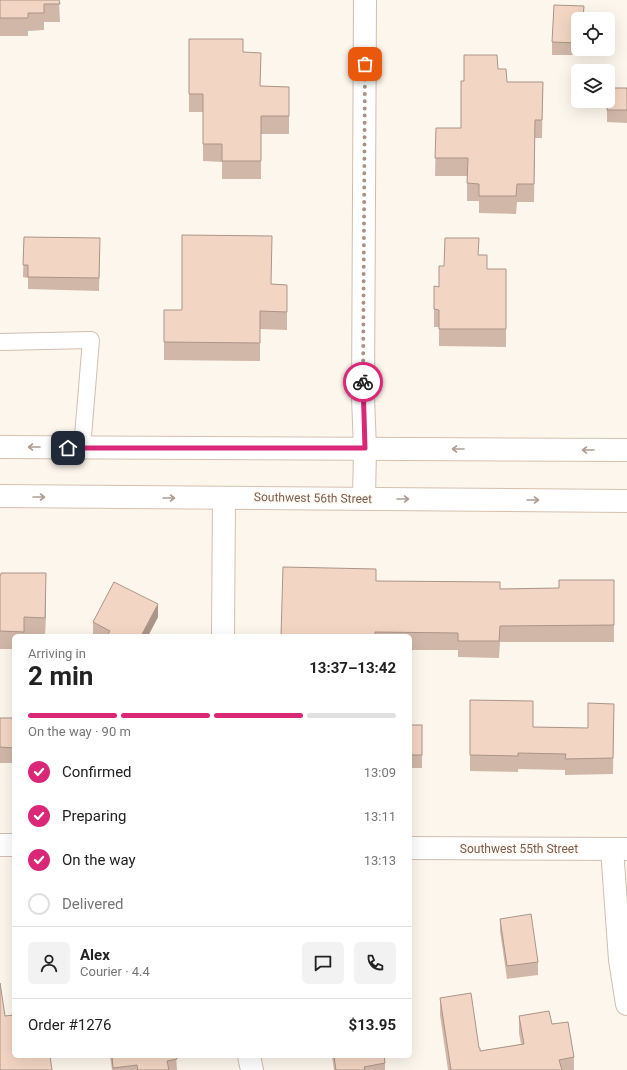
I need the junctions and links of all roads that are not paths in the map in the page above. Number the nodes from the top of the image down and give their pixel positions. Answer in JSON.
{"nodes":[{"id":1,"x":365,"y":0,"type":"edge"},
{"id":2,"x":0,"y":342,"type":"edge"},
{"id":3,"x":0,"y":447,"type":"edge"},
{"id":4,"x":82,"y":448,"type":"junction"},
{"id":5,"x":365,"y":448,"type":"junction"},
{"id":6,"x":627,"y":450,"type":"edge"},
{"id":7,"x":0,"y":496,"type":"edge"},
{"id":8,"x":224,"y":498,"type":"junction"},
{"id":9,"x":364,"y":499,"type":"junction"},
{"id":10,"x":627,"y":501,"type":"edge"},
{"id":11,"x":223,"y":634,"type":"edge"},
{"id":12,"x":0,"y":845,"type":"edge"},
{"id":13,"x":12,"y":846,"type":"edge"},
{"id":14,"x":412,"y":848,"type":"edge"},
{"id":15,"x":620,"y":849,"type":"edge"},
{"id":16,"x":627,"y":1004,"type":"edge"},
{"id":17,"x":249,"y":1058,"type":"edge"},
{"id":18,"x":252,"y":1070,"type":"edge"}],
"edges":[{"from":1,"to":5,"type":"main road"},
{"from":2,"to":4,"type":"lane"},
{"from":4,"to":3,"type":"main road","one_way":true},
{"from":4,"to":5,"type":"main road"},
{"from":6,"to":5,"type":"main road","one_way":true},
{"from":5,"to":9,"type":"main road"},
{"from":7,"to":8,"type":"main road","name":"Southwest 56th Street","one_way":true},
{"from":8,"to":9,"type":"main road","name":"Southwest 56th Street"},
{"from":8,"to":11,"type":"main road"},
{"from":9,"to":10,"type":"main road","name":"Southwest 56th Street","one_way":true},
{"from":12,"to":13,"type":"main road"},
{"from":14,"to":15,"type":"main road","name":"Southwest 55th Street"},
{"from":15,"to":16,"type":"main road"},
{"from":17,"to":18,"type":"main road"}]}
